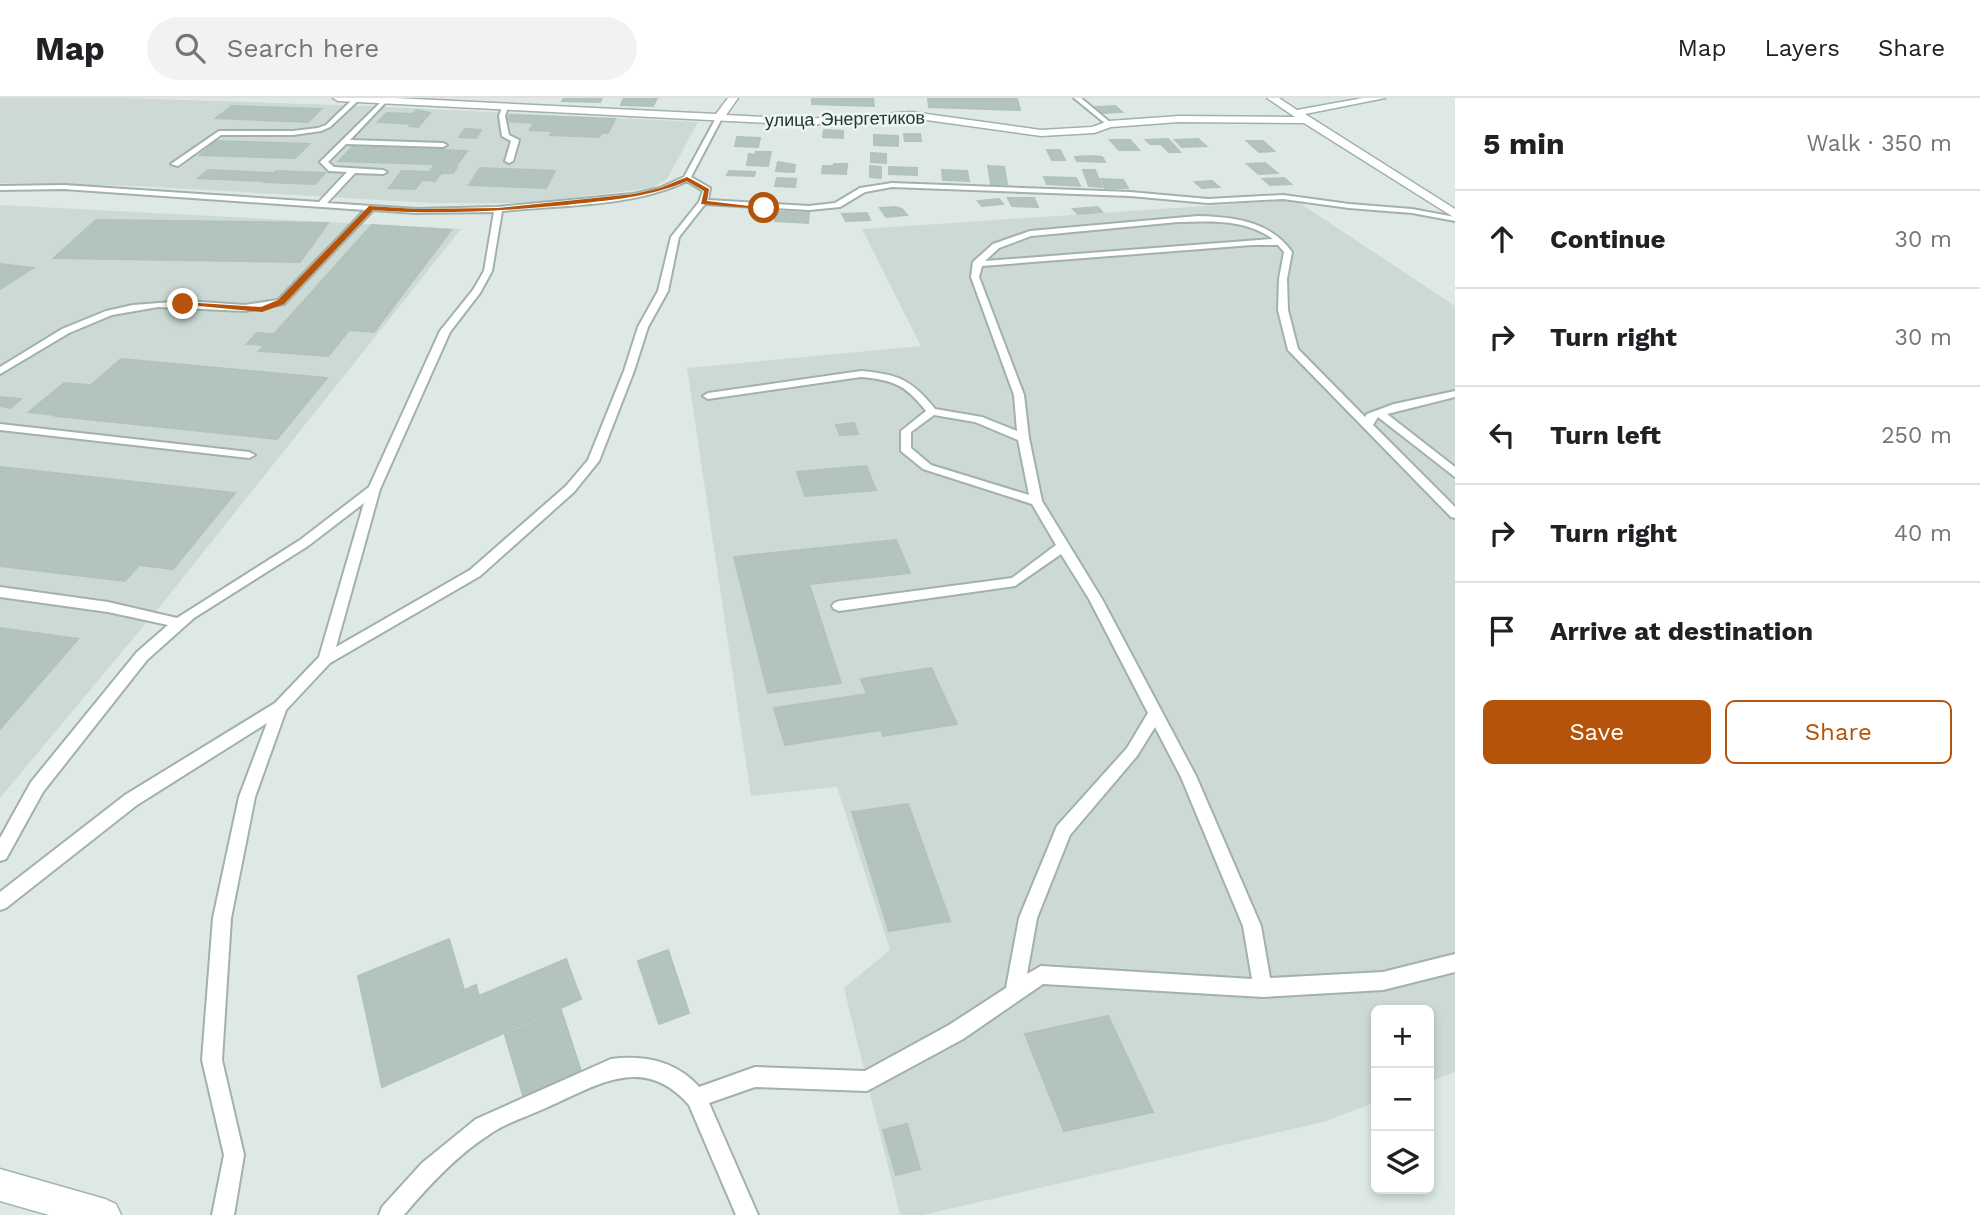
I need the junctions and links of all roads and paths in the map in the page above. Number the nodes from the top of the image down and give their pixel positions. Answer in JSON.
{"nodes":[{"id":1,"x":338,"y":98,"type":"edge"},
{"id":2,"x":358,"y":98,"type":"edge"},
{"id":3,"x":733,"y":98,"type":"edge"},
{"id":4,"x":1077,"y":98,"type":"edge"},
{"id":5,"x":1272,"y":98,"type":"edge"},
{"id":6,"x":1380,"y":98,"type":"edge"},
{"id":7,"x":385,"y":100,"type":"junction"},
{"id":8,"x":505,"y":107,"type":"junction"},
{"id":9,"x":1295,"y":113,"type":"junction"},
{"id":10,"x":719,"y":118,"type":"junction"},
{"id":11,"x":1307,"y":120,"type":"junction"},
{"id":12,"x":1109,"y":124,"type":"junction"},
{"id":13,"x":344,"y":142,"type":"junction"},
{"id":14,"x":443,"y":145,"type":"dead end"},
{"id":15,"x":509,"y":161,"type":"dead end"},
{"id":16,"x":175,"y":164,"type":"dead end"},
{"id":17,"x":352,"y":171,"type":"junction"},
{"id":18,"x":383,"y":172,"type":"dead end"},
{"id":19,"x":687,"y":178,"type":"junction"},
{"id":20,"x":0,"y":188,"type":"edge"},
{"id":21,"x":703,"y":202,"type":"junction"},
{"id":22,"x":321,"y":204,"type":"junction"},
{"id":23,"x":371,"y":208,"type":"junction"},
{"id":24,"x":498,"y":209,"type":"junction"},
{"id":25,"x":1455,"y":216,"type":"edge"},
{"id":26,"x":1282,"y":242,"type":"junction"},
{"id":27,"x":976,"y":264,"type":"junction"},
{"id":28,"x":0,"y":372,"type":"edge"},
{"id":29,"x":1455,"y":394,"type":"edge"},
{"id":30,"x":708,"y":396,"type":"dead end"},
{"id":31,"x":932,"y":412,"type":"junction"},
{"id":32,"x":1379,"y":413,"type":"junction"},
{"id":33,"x":0,"y":426,"type":"edge"},
{"id":34,"x":1367,"y":426,"type":"junction"},
{"id":35,"x":1023,"y":438,"type":"junction"},
{"id":36,"x":249,"y":455,"type":"dead end"},
{"id":37,"x":1455,"y":472,"type":"edge"},
{"id":38,"x":374,"y":489,"type":"junction"},
{"id":39,"x":1036,"y":501,"type":"junction"},
{"id":40,"x":1455,"y":514,"type":"edge"},
{"id":41,"x":1063,"y":546,"type":"junction"},
{"id":42,"x":0,"y":592,"type":"edge"},
{"id":43,"x":839,"y":606,"type":"dead end"},
{"id":44,"x":180,"y":623,"type":"junction"},
{"id":45,"x":325,"y":659,"type":"junction"},
{"id":46,"x":280,"y":707,"type":"junction"},
{"id":47,"x":1155,"y":713,"type":"junction"},
{"id":48,"x":0,"y":854,"type":"edge"},
{"id":49,"x":0,"y":902,"type":"edge"},
{"id":50,"x":1455,"y":963,"type":"edge"},
{"id":51,"x":1263,"y":988,"type":"junction"},
{"id":52,"x":1014,"y":993,"type":"junction"},
{"id":53,"x":696,"y":1098,"type":"junction"},
{"id":54,"x":0,"y":1185,"type":"edge"},
{"id":55,"x":105,"y":1215,"type":"edge"},
{"id":56,"x":223,"y":1215,"type":"edge"},
{"id":57,"x":390,"y":1215,"type":"edge"},
{"id":58,"x":747,"y":1215,"type":"edge"}],
"edges":[{"from":1,"to":2,"type":"street","name":"улица Энергетиков"},
{"from":2,"to":7,"type":"street","name":"улица Энергетиков"},
{"from":2,"to":16,"type":"lane"},
{"from":3,"to":10,"type":"street"},
{"from":4,"to":12,"type":"lane"},
{"from":5,"to":9,"type":"street"},
{"from":6,"to":9,"type":"street"},
{"from":7,"to":8,"type":"street","name":"улица Энергетиков"},
{"from":7,"to":13,"type":"lane"},
{"from":8,"to":10,"type":"street","name":"улица Энергетиков"},
{"from":8,"to":15,"type":"lane"},
{"from":9,"to":11,"type":"street"},
{"from":10,"to":12,"type":"street","name":"улица Энергетиков"},
{"from":10,"to":19,"type":"lane"},
{"from":11,"to":12,"type":"street","name":"улица Энергетиков"},
{"from":11,"to":25,"type":"street"},
{"from":13,"to":14,"type":"lane"},
{"from":13,"to":17,"type":"lane"},
{"from":17,"to":18,"type":"lane"},
{"from":17,"to":22,"type":"lane"},
{"from":19,"to":21,"type":"lane"},
{"from":19,"to":24,"type":"lane"},
{"from":20,"to":22,"type":"lane"},
{"from":21,"to":25,"type":"lane"},
{"from":21,"to":45,"type":"lane"},
{"from":22,"to":23,"type":"lane"},
{"from":23,"to":24,"type":"lane"},
{"from":23,"to":28,"type":"lane"},
{"from":24,"to":38,"type":"lane"},
{"from":26,"to":27,"type":"lane"},
{"from":26,"to":27,"type":"lane"},
{"from":26,"to":34,"type":"lane"},
{"from":27,"to":35,"type":"lane"},
{"from":29,"to":32,"type":"lane"},
{"from":30,"to":31,"type":"lane"},
{"from":31,"to":35,"type":"lane"},
{"from":31,"to":39,"type":"lane"},
{"from":32,"to":34,"type":"lane"},
{"from":32,"to":37,"type":"lane"},
{"from":33,"to":36,"type":"lane"},
{"from":34,"to":40,"type":"lane"},
{"from":35,"to":39,"type":"lane"},
{"from":38,"to":44,"type":"lane"},
{"from":38,"to":45,"type":"lane"},
{"from":39,"to":41,"type":"lane"},
{"from":41,"to":43,"type":"lane"},
{"from":41,"to":47,"type":"lane"},
{"from":42,"to":44,"type":"lane"},
{"from":44,"to":48,"type":"lane"},
{"from":45,"to":46,"type":"lane"},
{"from":46,"to":49,"type":"lane"},
{"from":46,"to":56,"type":"lane"},
{"from":47,"to":51,"type":"lane"},
{"from":47,"to":52,"type":"lane"},
{"from":50,"to":51,"type":"lane"},
{"from":51,"to":52,"type":"lane"},
{"from":52,"to":53,"type":"lane"},
{"from":53,"to":57,"type":"lane"},
{"from":53,"to":58,"type":"lane"},
{"from":54,"to":55,"type":"street"}]}
